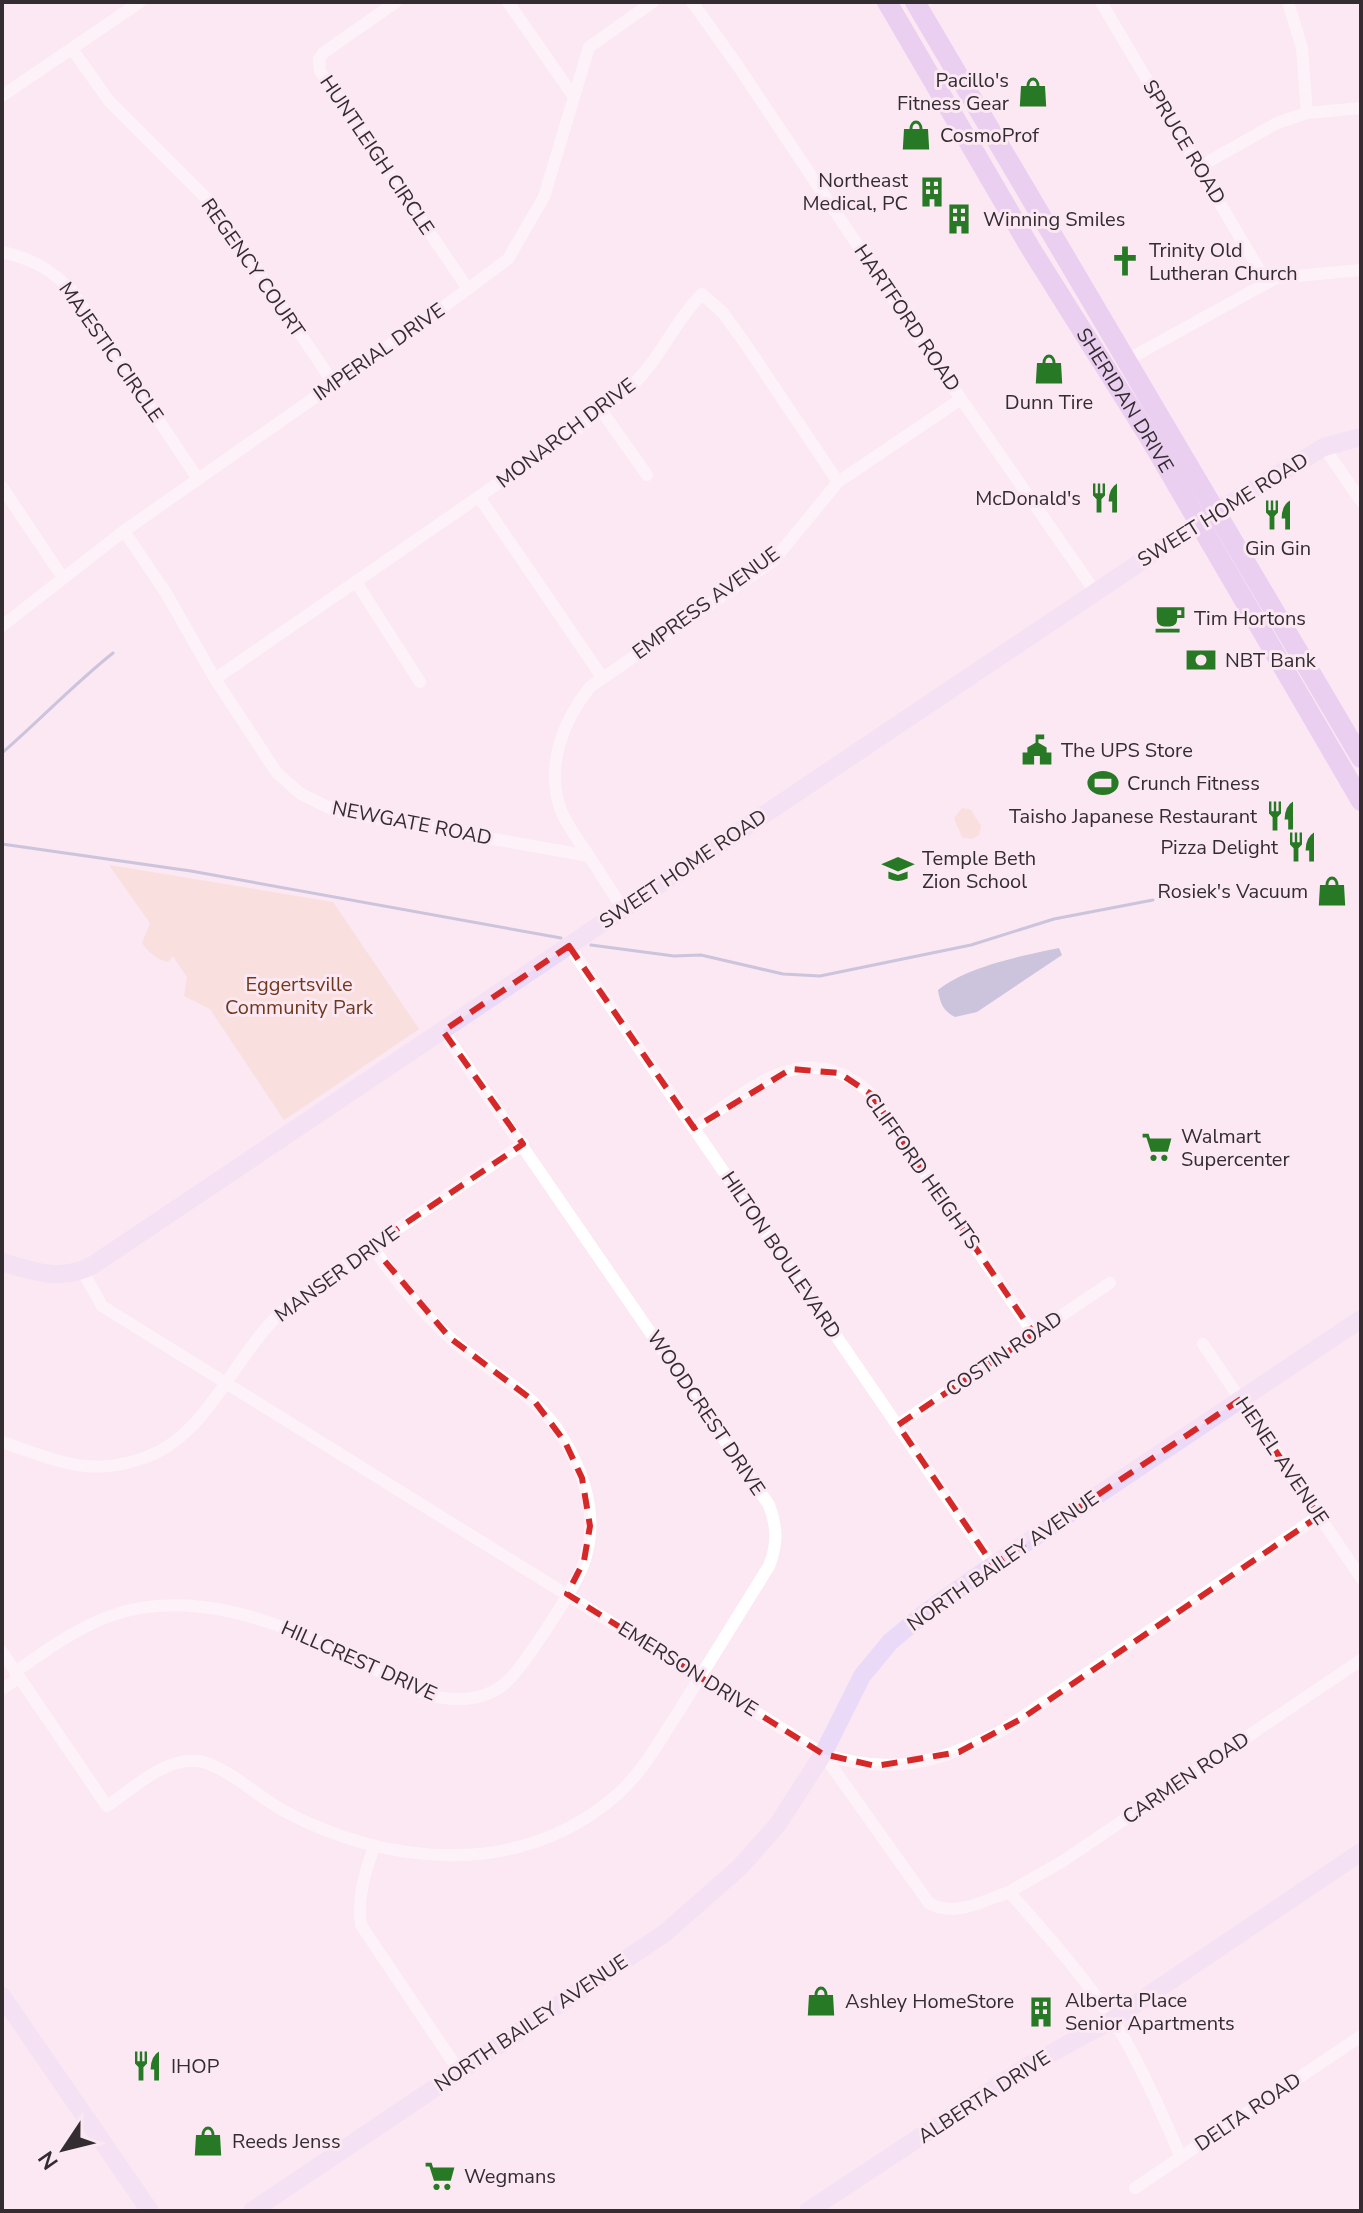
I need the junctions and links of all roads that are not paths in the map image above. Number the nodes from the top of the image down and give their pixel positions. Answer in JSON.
{"nodes":[{"id":1,"x":140,"y":2,"type":"edge"},
{"id":2,"x":396,"y":2,"type":"edge"},
{"id":3,"x":508,"y":2,"type":"edge"},
{"id":4,"x":653,"y":2,"type":"edge"},
{"id":5,"x":692,"y":2,"type":"edge"},
{"id":6,"x":887,"y":2,"type":"edge"},
{"id":7,"x":915,"y":2,"type":"edge"},
{"id":8,"x":1101,"y":2,"type":"edge"},
{"id":9,"x":1288,"y":2,"type":"edge"},
{"id":10,"x":72,"y":49,"type":"junction"},
{"id":11,"x":2,"y":96,"type":"edge"},
{"id":12,"x":574,"y":97,"type":"junction"},
{"id":13,"x":1361,"y":108,"type":"edge"},
{"id":14,"x":1307,"y":113,"type":"junction"},
{"id":15,"x":1199,"y":167,"type":"junction"},
{"id":16,"x":2,"y":252,"type":"edge"},
{"id":17,"x":1361,"y":270,"type":"edge"},
{"id":18,"x":1267,"y":283,"type":"junction"},
{"id":19,"x":468,"y":289,"type":"junction"},
{"id":20,"x":1127,"y":360,"type":"junction"},
{"id":21,"x":334,"y":384,"type":"junction"},
{"id":22,"x":961,"y":399,"type":"junction"},
{"id":23,"x":601,"y":410,"type":"junction"},
{"id":24,"x":1361,"y":437,"type":"edge"},
{"id":25,"x":1324,"y":447,"type":"junction"},
{"id":26,"x":647,"y":475,"type":"dead end"},
{"id":27,"x":198,"y":479,"type":"junction"},
{"id":28,"x":838,"y":482,"type":"junction"},
{"id":29,"x":2,"y":487,"type":"edge"},
{"id":30,"x":479,"y":497,"type":"junction"},
{"id":31,"x":1361,"y":501,"type":"edge"},
{"id":32,"x":1206,"y":517,"type":"junction"},
{"id":33,"x":124,"y":531,"type":"junction"},
{"id":34,"x":63,"y":578,"type":"junction"},
{"id":35,"x":356,"y":582,"type":"junction"},
{"id":36,"x":1096,"y":593,"type":"junction"},
{"id":37,"x":2,"y":626,"type":"edge"},
{"id":38,"x":602,"y":677,"type":"junction"},
{"id":39,"x":215,"y":679,"type":"junction"},
{"id":40,"x":420,"y":682,"type":"dead end"},
{"id":41,"x":1361,"y":758,"type":"edge"},
{"id":42,"x":1361,"y":801,"type":"edge"},
{"id":43,"x":589,"y":856,"type":"junction"},
{"id":44,"x":623,"y":909,"type":"junction"},
{"id":45,"x":569,"y":946,"type":"junction"},
{"id":46,"x":443,"y":1031,"type":"junction"},
{"id":47,"x":694,"y":1128,"type":"junction"},
{"id":48,"x":523,"y":1144,"type":"junction"},
{"id":49,"x":372,"y":1246,"type":"junction"},
{"id":50,"x":2,"y":1262,"type":"edge"},
{"id":51,"x":82,"y":1270,"type":"junction"},
{"id":52,"x":1110,"y":1283,"type":"dead end"},
{"id":53,"x":1361,"y":1319,"type":"edge"},
{"id":54,"x":1034,"y":1334,"type":"junction"},
{"id":55,"x":1203,"y":1344,"type":"dead end"},
{"id":56,"x":225,"y":1382,"type":"junction"},
{"id":57,"x":1241,"y":1399,"type":"junction"},
{"id":58,"x":898,"y":1425,"type":"junction"},
{"id":59,"x":2,"y":1442,"type":"edge"},
{"id":60,"x":1319,"y":1516,"type":"junction"},
{"id":61,"x":993,"y":1565,"type":"junction"},
{"id":62,"x":1361,"y":1578,"type":"edge"},
{"id":63,"x":567,"y":1594,"type":"junction"},
{"id":64,"x":2,"y":1652,"type":"edge"},
{"id":65,"x":1361,"y":1660,"type":"edge"},
{"id":66,"x":17,"y":1675,"type":"junction"},
{"id":67,"x":701,"y":1678,"type":"junction"},
{"id":68,"x":2,"y":1689,"type":"edge"},
{"id":69,"x":823,"y":1754,"type":"junction"},
{"id":70,"x":374,"y":1847,"type":"junction"},
{"id":71,"x":1361,"y":1852,"type":"edge"},
{"id":72,"x":1009,"y":1892,"type":"junction"},
{"id":73,"x":2,"y":1996,"type":"edge"},
{"id":74,"x":1112,"y":2020,"type":"junction"},
{"id":75,"x":1361,"y":2036,"type":"edge"},
{"id":76,"x":459,"y":2071,"type":"junction"},
{"id":77,"x":1181,"y":2157,"type":"junction"},
{"id":78,"x":1135,"y":2188,"type":"dead end"},
{"id":79,"x":150,"y":2211,"type":"edge"},
{"id":80,"x":252,"y":2211,"type":"edge"},
{"id":81,"x":808,"y":2211,"type":"edge"}],
"edges":[{"from":1,"to":10,"type":"street"},
{"from":2,"to":19,"type":"street","name":"HUNTLEIGH CIRCLE"},
{"from":3,"to":12,"type":"street"},
{"from":4,"to":12,"type":"street","name":"IMPERIAL DRIVE"},
{"from":5,"to":22,"type":"street","name":"HARTFORD ROAD"},
{"from":6,"to":32,"type":"main road","name":"SHERIDAN DRIVE"},
{"from":7,"to":20,"type":"main road","name":"SHERIDAN DRIVE"},
{"from":8,"to":15,"type":"street","name":"SPRUCE ROAD"},
{"from":9,"to":14,"type":"street"},
{"from":10,"to":11,"type":"street"},
{"from":10,"to":21,"type":"street","name":"REGENCY COURT"},
{"from":12,"to":19,"type":"street","name":"IMPERIAL DRIVE"},
{"from":13,"to":14,"type":"street"},
{"from":14,"to":15,"type":"street"},
{"from":15,"to":18,"type":"street","name":"SPRUCE ROAD"},
{"from":16,"to":27,"type":"street","name":"MAJESTIC CIRCLE"},
{"from":17,"to":18,"type":"street"},
{"from":18,"to":20,"type":"street"},
{"from":19,"to":21,"type":"street","name":"IMPERIAL DRIVE"},
{"from":20,"to":32,"type":"main road","name":"SHERIDAN DRIVE"},
{"from":21,"to":27,"type":"street","name":"IMPERIAL DRIVE"},
{"from":22,"to":28,"type":"street","name":"EMPRESS AVENUE"},
{"from":22,"to":36,"type":"street","name":"HARTFORD ROAD"},
{"from":23,"to":26,"type":"street"},
{"from":23,"to":28,"type":"street","name":"MONARCH DRIVE"},
{"from":23,"to":30,"type":"street","name":"MONARCH DRIVE"},
{"from":24,"to":25,"type":"street","name":"SWEET HOME ROAD"},
{"from":25,"to":31,"type":"street"},
{"from":25,"to":32,"type":"street","name":"SWEET HOME ROAD"},
{"from":27,"to":33,"type":"street","name":"IMPERIAL DRIVE"},
{"from":28,"to":38,"type":"street","name":"EMPRESS AVENUE"},
{"from":29,"to":34,"type":"street"},
{"from":30,"to":35,"type":"street","name":"MONARCH DRIVE"},
{"from":30,"to":38,"type":"street"},
{"from":32,"to":36,"type":"street","name":"SWEET HOME ROAD"},
{"from":32,"to":41,"type":"main road","name":"SHERIDAN DRIVE"},
{"from":32,"to":42,"type":"main road","name":"SHERIDAN DRIVE"},
{"from":33,"to":34,"type":"street","name":"IMPERIAL DRIVE"},
{"from":33,"to":39,"type":"street","name":"NEWGATE ROAD"},
{"from":34,"to":37,"type":"street","name":"IMPERIAL DRIVE"},
{"from":35,"to":39,"type":"street","name":"MONARCH DRIVE"},
{"from":35,"to":40,"type":"street"},
{"from":36,"to":44,"type":"street","name":"SWEET HOME ROAD"},
{"from":38,"to":43,"type":"street","name":"EMPRESS AVENUE"},
{"from":39,"to":43,"type":"street","name":"NEWGATE ROAD"},
{"from":43,"to":44,"type":"street"},
{"from":44,"to":45,"type":"street","name":"SWEET HOME ROAD"},
{"from":45,"to":46,"type":"street","name":"SWEET HOME ROAD"},
{"from":45,"to":47,"type":"street","name":"HILTON BOULEVARD"},
{"from":46,"to":48,"type":"street","name":"WOODCREST DRIVE"},
{"from":46,"to":51,"type":"street","name":"SWEET HOME ROAD"},
{"from":47,"to":54,"type":"street","name":"CLIFFORD HEIGHTS"},
{"from":47,"to":58,"type":"street","name":"HILTON BOULEVARD"},
{"from":48,"to":49,"type":"street","name":"MANSER DRIVE"},
{"from":48,"to":67,"type":"street","name":"WOODCREST DRIVE"},
{"from":49,"to":56,"type":"street","name":"MANSER DRIVE"},
{"from":49,"to":63,"type":"street","name":"HILLCREST DRIVE"},
{"from":50,"to":51,"type":"street","name":"SWEET HOME ROAD"},
{"from":51,"to":56,"type":"street","name":"EMERSON DRIVE"},
{"from":52,"to":54,"type":"street","name":"COSTIN ROAD"},
{"from":53,"to":57,"type":"street","name":"NORTH BAILEY AVENUE"},
{"from":54,"to":58,"type":"street","name":"COSTIN ROAD"},
{"from":55,"to":57,"type":"street","name":"HENEL AVENUE"},
{"from":56,"to":59,"type":"street","name":"MANSER DRIVE"},
{"from":56,"to":63,"type":"street","name":"EMERSON DRIVE"},
{"from":57,"to":60,"type":"street","name":"HENEL AVENUE"},
{"from":57,"to":61,"type":"street","name":"NORTH BAILEY AVENUE"},
{"from":58,"to":61,"type":"street","name":"HILTON BOULEVARD"},
{"from":60,"to":62,"type":"street","name":"HENEL AVENUE"},
{"from":60,"to":69,"type":"street","name":"EMERSON DRIVE"},
{"from":61,"to":69,"type":"street","name":"NORTH BAILEY AVENUE"},
{"from":63,"to":66,"type":"street","name":"HILLCREST DRIVE"},
{"from":63,"to":67,"type":"street","name":"EMERSON DRIVE"},
{"from":64,"to":66,"type":"street"},
{"from":65,"to":72,"type":"street","name":"CARMEN ROAD"},
{"from":66,"to":68,"type":"street","name":"HILLCREST DRIVE"},
{"from":66,"to":70,"type":"street","name":"WOODCREST DRIVE"},
{"from":67,"to":69,"type":"street","name":"EMERSON DRIVE"},
{"from":67,"to":70,"type":"street","name":"WOODCREST DRIVE"},
{"from":69,"to":72,"type":"street","name":"CARMEN ROAD"},
{"from":69,"to":76,"type":"street","name":"NORTH BAILEY AVENUE"},
{"from":70,"to":76,"type":"street"},
{"from":71,"to":74,"type":"street","name":"ALBERTA DRIVE"},
{"from":72,"to":74,"type":"street"},
{"from":73,"to":79,"type":"street"},
{"from":74,"to":77,"type":"street"},
{"from":74,"to":81,"type":"street","name":"ALBERTA DRIVE"},
{"from":75,"to":77,"type":"street","name":"DELTA ROAD"},
{"from":76,"to":80,"type":"street","name":"NORTH BAILEY AVENUE"},
{"from":77,"to":78,"type":"street","name":"DELTA ROAD"}]}
